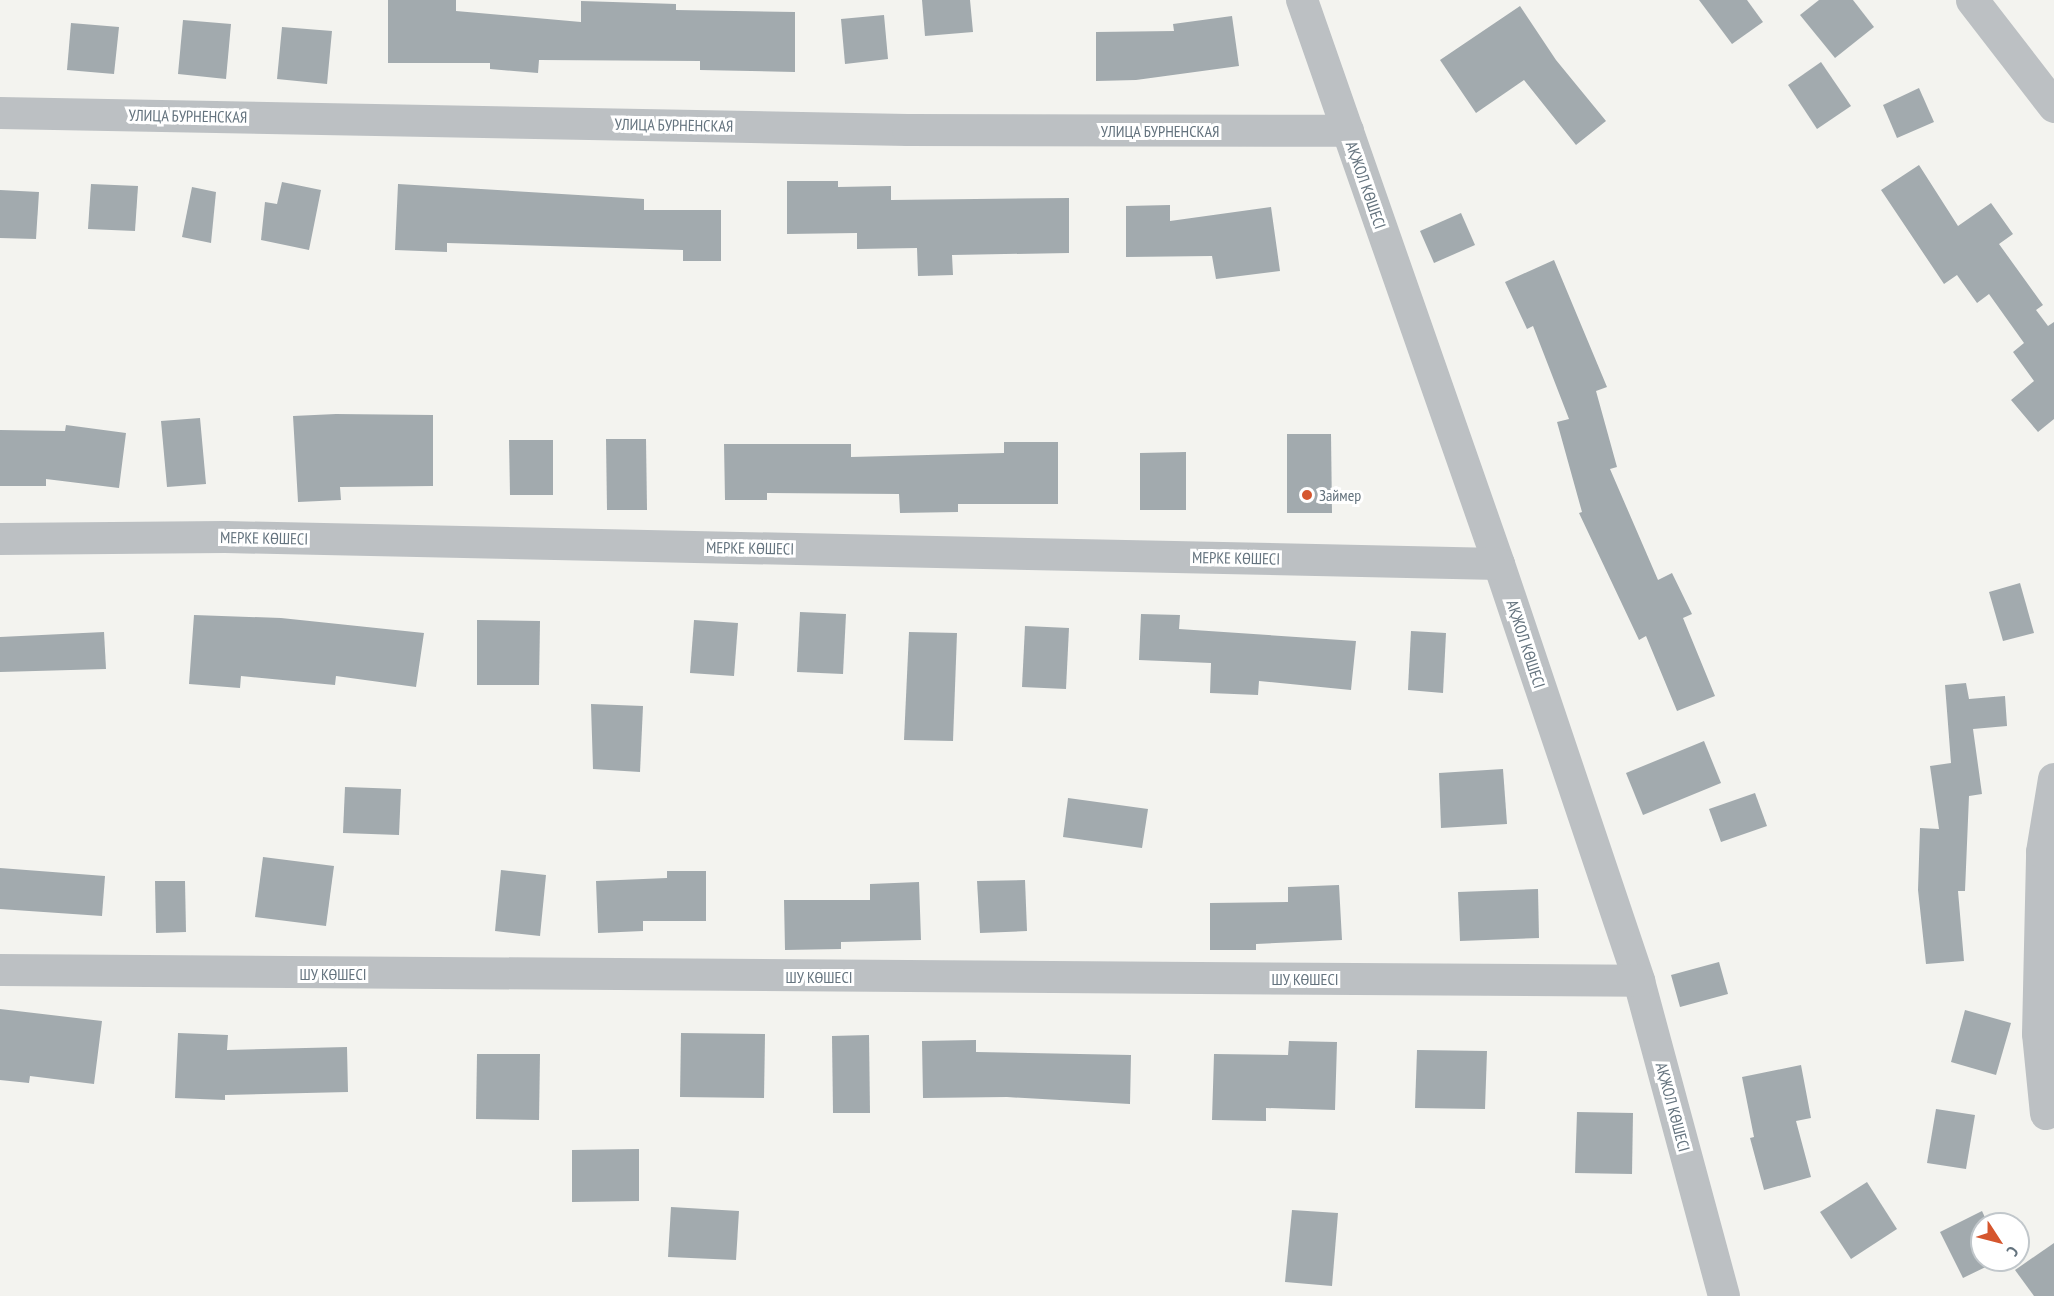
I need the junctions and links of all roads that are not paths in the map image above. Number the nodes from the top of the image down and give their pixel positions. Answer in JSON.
{"nodes":[{"id":1,"x":1302,"y":0,"type":"edge"},
{"id":2,"x":1972,"y":0,"type":"edge"},
{"id":3,"x":2054,"y":105,"type":"edge"},
{"id":4,"x":0,"y":113,"type":"edge"},
{"id":5,"x":1348,"y":131,"type":"junction"},
{"id":6,"x":0,"y":539,"type":"edge"},
{"id":7,"x":1499,"y":564,"type":"junction"},
{"id":8,"x":2054,"y":779,"type":"edge"},
{"id":9,"x":0,"y":970,"type":"edge"},
{"id":10,"x":1639,"y":981,"type":"junction"},
{"id":11,"x":2046,"y":1114,"type":"dead end"},
{"id":12,"x":1724,"y":1296,"type":"edge"}],
"edges":[{"from":1,"to":5,"type":"street","name":"АҚЖОЛ КӨШЕСІ"},
{"from":2,"to":3,"type":"street"},
{"from":4,"to":5,"type":"street","name":"УЛИЦА БУРНЕНСКАЯ"},
{"from":5,"to":7,"type":"street","name":"АҚЖОЛ КӨШЕСІ"},
{"from":6,"to":7,"type":"street","name":"МЕРКЕ КӨШЕСІ"},
{"from":7,"to":10,"type":"street","name":"АҚЖОЛ КӨШЕСІ"},
{"from":8,"to":11,"type":"street"},
{"from":9,"to":10,"type":"street","name":"ШУ КӨШЕСІ"},
{"from":10,"to":12,"type":"street","name":"АҚЖОЛ КӨШЕСІ"}]}
